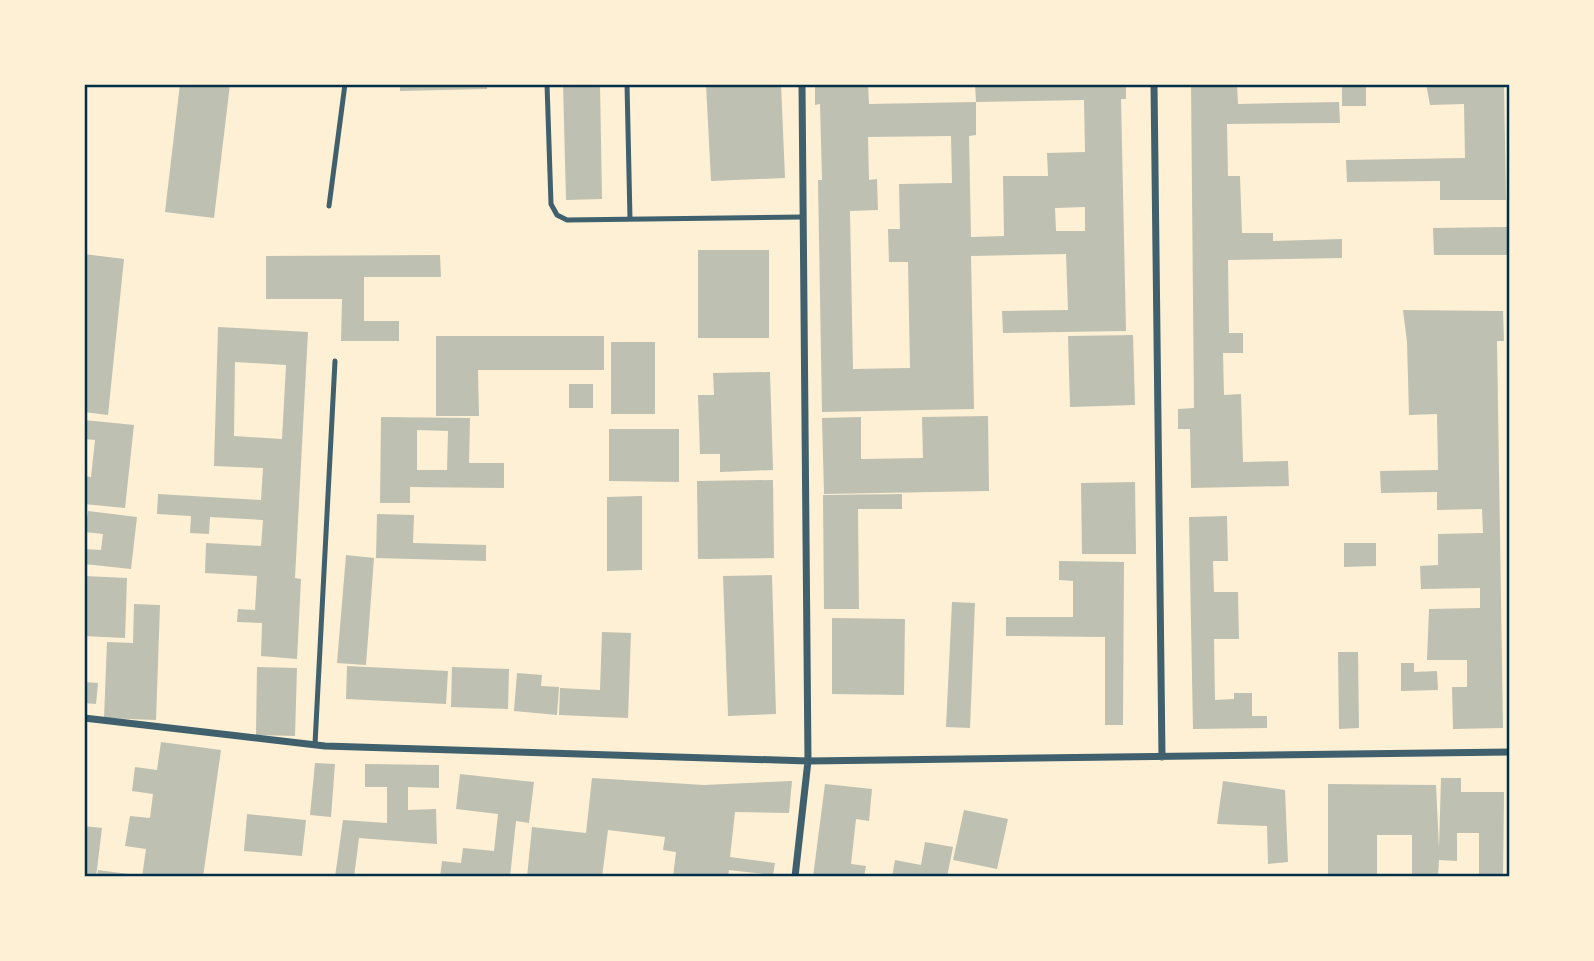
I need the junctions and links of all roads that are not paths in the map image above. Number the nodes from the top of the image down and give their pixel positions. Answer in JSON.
{"nodes":[{"id":1,"x":345,"y":84,"type":"edge"},
{"id":2,"x":547,"y":84,"type":"edge"},
{"id":3,"x":627,"y":84,"type":"edge"},
{"id":4,"x":802,"y":84,"type":"edge"},
{"id":5,"x":1154,"y":84,"type":"edge"},
{"id":6,"x":329,"y":206,"type":"dead end"},
{"id":7,"x":802,"y":216,"type":"junction"},
{"id":8,"x":630,"y":219,"type":"junction"},
{"id":9,"x":335,"y":360,"type":"dead end"},
{"id":10,"x":84,"y":718,"type":"edge"},
{"id":11,"x":315,"y":744,"type":"junction"},
{"id":12,"x":1510,"y":752,"type":"edge"},
{"id":13,"x":1162,"y":757,"type":"junction"},
{"id":14,"x":808,"y":761,"type":"junction"},
{"id":15,"x":795,"y":877,"type":"edge"}],
"edges":[{"from":1,"to":6,"type":"lane"},
{"from":2,"to":8,"type":"lane"},
{"from":3,"to":8,"type":"lane"},
{"from":4,"to":7,"type":"street"},
{"from":5,"to":13,"type":"street"},
{"from":7,"to":8,"type":"lane"},
{"from":7,"to":14,"type":"street"},
{"from":9,"to":11,"type":"lane"},
{"from":10,"to":11,"type":"street"},
{"from":11,"to":14,"type":"street"},
{"from":12,"to":13,"type":"street"},
{"from":13,"to":14,"type":"street"},
{"from":14,"to":15,"type":"street"}]}
